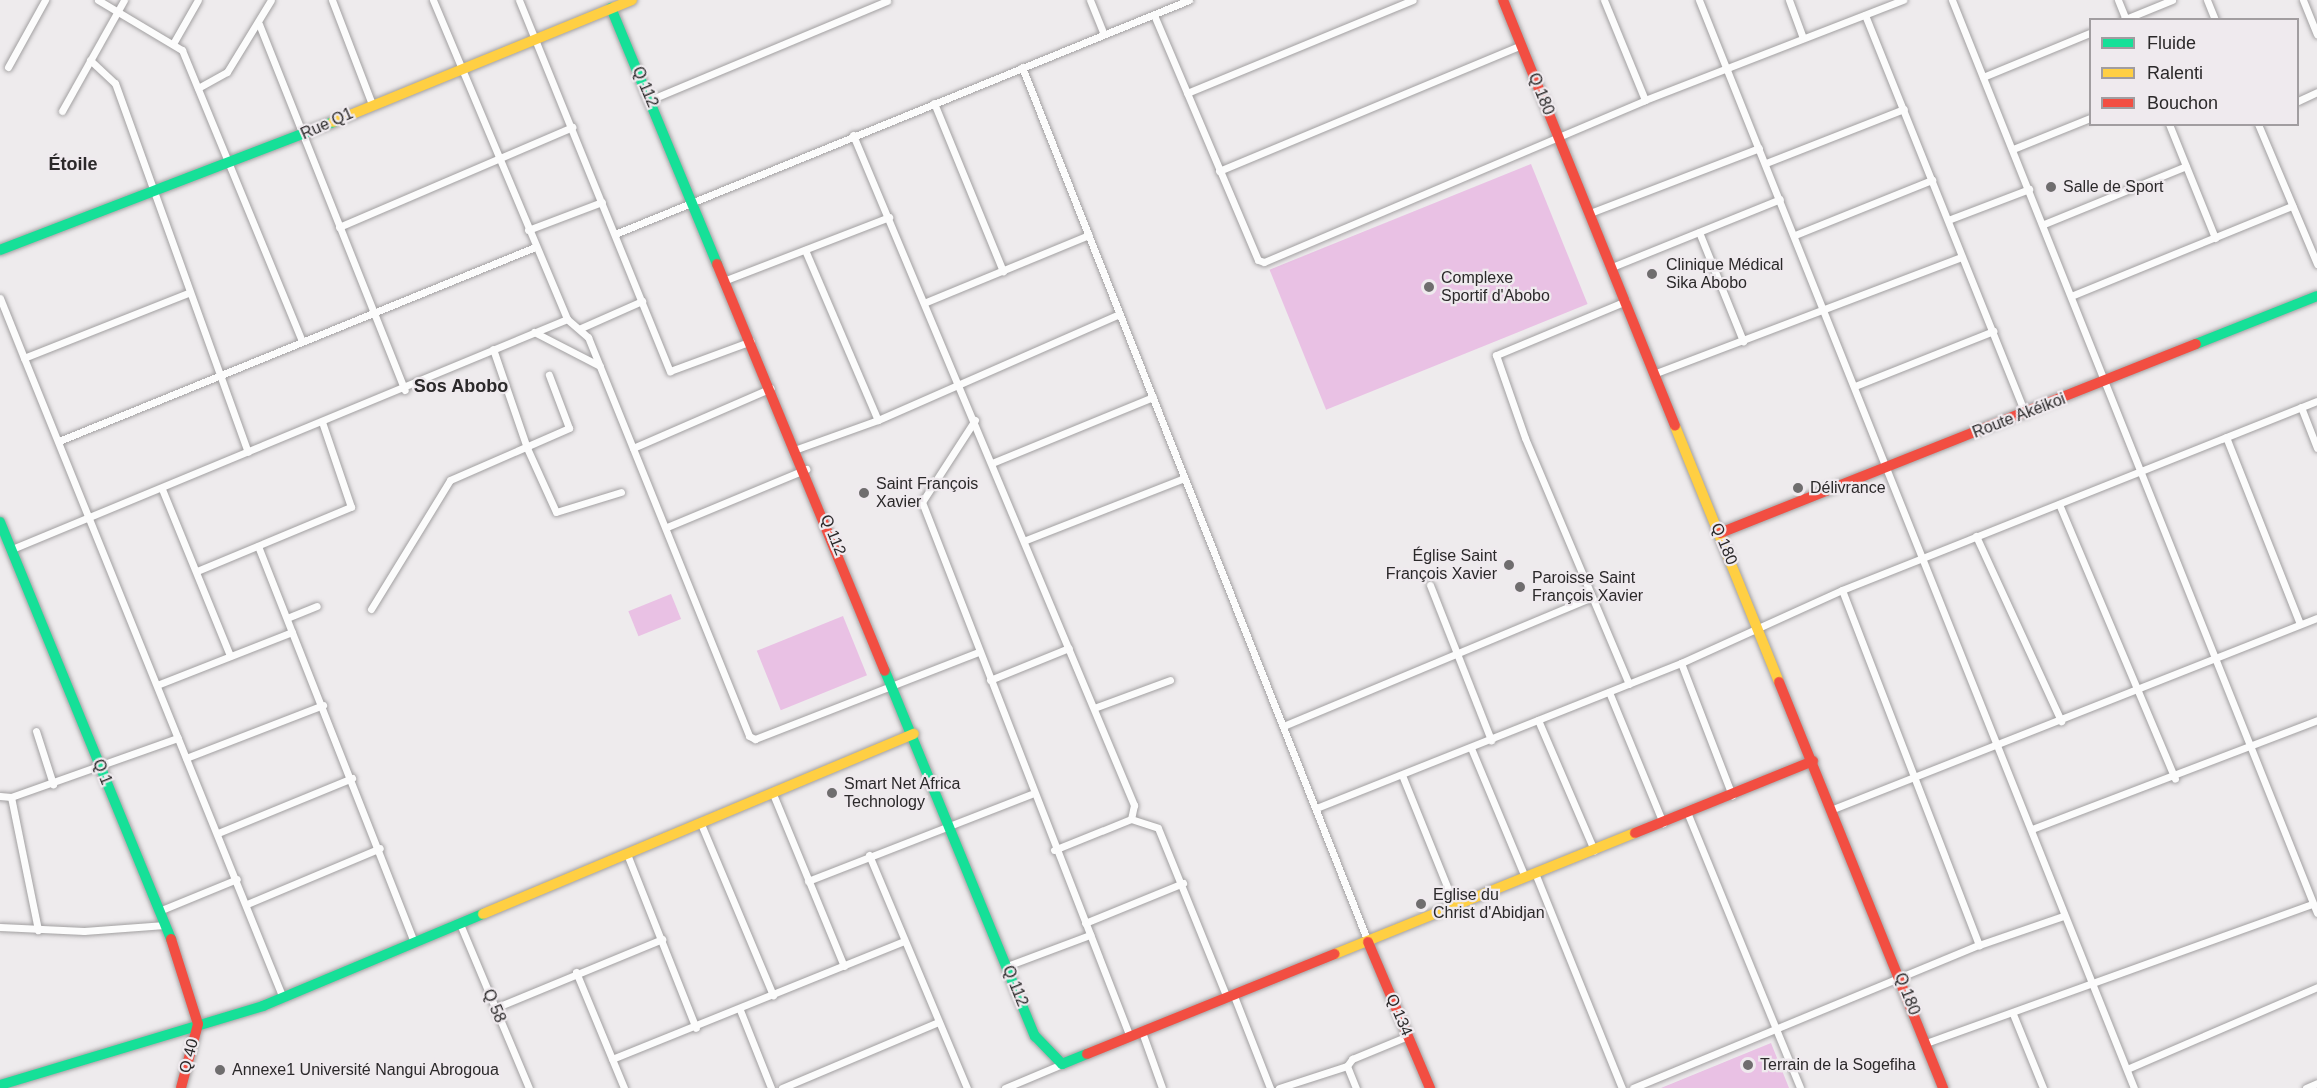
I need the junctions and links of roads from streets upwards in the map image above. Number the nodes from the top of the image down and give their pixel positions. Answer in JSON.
{"nodes":[{"id":1,"x":45,"y":0,"type":"edge"},
{"id":2,"x":98,"y":0,"type":"edge"},
{"id":3,"x":124,"y":0,"type":"edge"},
{"id":4,"x":198,"y":0,"type":"edge"},
{"id":5,"x":271,"y":0,"type":"edge"},
{"id":6,"x":332,"y":0,"type":"edge"},
{"id":7,"x":433,"y":0,"type":"edge"},
{"id":8,"x":519,"y":0,"type":"edge"},
{"id":9,"x":632,"y":0,"type":"edge"},
{"id":10,"x":1090,"y":0,"type":"edge"},
{"id":11,"x":1189,"y":0,"type":"edge"},
{"id":12,"x":1413,"y":0,"type":"edge"},
{"id":13,"x":1503,"y":0,"type":"edge"},
{"id":14,"x":1604,"y":0,"type":"edge"},
{"id":15,"x":1699,"y":0,"type":"edge"},
{"id":16,"x":1789,"y":0,"type":"edge"},
{"id":17,"x":1903,"y":0,"type":"edge"},
{"id":18,"x":1952,"y":0,"type":"edge"},
{"id":19,"x":2118,"y":0,"type":"edge"},
{"id":20,"x":2172,"y":0,"type":"edge"},
{"id":21,"x":2207,"y":0,"type":"edge"},
{"id":22,"x":2303,"y":0,"type":"edge"},
{"id":23,"x":887,"y":1,"type":"edge"},
{"id":24,"x":610,"y":4,"type":"edge"},
{"id":25,"x":118,"y":11,"type":"junction"},
{"id":26,"x":1154,"y":15,"type":"junction"},
{"id":27,"x":1865,"y":15,"type":"junction"},
{"id":28,"x":2125,"y":18,"type":"edge"},
{"id":29,"x":2127,"y":18,"type":"edge"},
{"id":30,"x":2214,"y":18,"type":"edge"},
{"id":31,"x":259,"y":24,"type":"junction"},
{"id":32,"x":1104,"y":34,"type":"junction"},
{"id":33,"x":2089,"y":34,"type":"edge"},
{"id":34,"x":2317,"y":34,"type":"edge"},
{"id":35,"x":1803,"y":38,"type":"junction"},
{"id":36,"x":534,"y":39,"type":"junction"},
{"id":37,"x":174,"y":42,"type":"junction"},
{"id":38,"x":1521,"y":45,"type":"junction"},
{"id":39,"x":90,"y":60,"type":"junction"},
{"id":40,"x":8,"y":67,"type":"dead end"},
{"id":41,"x":1022,"y":67,"type":"junction"},
{"id":42,"x":460,"y":68,"type":"junction"},
{"id":43,"x":1727,"y":69,"type":"junction"},
{"id":44,"x":1983,"y":77,"type":"junction"},
{"id":45,"x":198,"y":88,"type":"junction"},
{"id":46,"x":2317,"y":92,"type":"edge"},
{"id":47,"x":1187,"y":93,"type":"junction"},
{"id":48,"x":650,"y":100,"type":"junction"},
{"id":49,"x":1645,"y":100,"type":"junction"},
{"id":50,"x":2299,"y":101,"type":"edge"},
{"id":51,"x":934,"y":103,"type":"junction"},
{"id":52,"x":372,"y":104,"type":"junction"},
{"id":53,"x":1905,"y":109,"type":"junction"},
{"id":54,"x":62,"y":111,"type":"dead end"},
{"id":55,"x":2089,"y":119,"type":"edge"},
{"id":56,"x":2170,"y":126,"type":"edge"},
{"id":57,"x":2259,"y":126,"type":"edge"},
{"id":58,"x":572,"y":127,"type":"junction"},
{"id":59,"x":303,"y":135,"type":"junction"},
{"id":60,"x":853,"y":135,"type":"junction"},
{"id":61,"x":1558,"y":137,"type":"junction"},
{"id":62,"x":1760,"y":148,"type":"junction"},
{"id":63,"x":2013,"y":150,"type":"junction"},
{"id":64,"x":501,"y":157,"type":"junction"},
{"id":65,"x":228,"y":163,"type":"junction"},
{"id":66,"x":1766,"y":163,"type":"junction"},
{"id":67,"x":2186,"y":166,"type":"junction"},
{"id":68,"x":1219,"y":171,"type":"junction"},
{"id":69,"x":1932,"y":180,"type":"junction"},
{"id":70,"x":2029,"y":189,"type":"junction"},
{"id":71,"x":153,"y":193,"type":"junction"},
{"id":72,"x":1780,"y":198,"type":"junction"},
{"id":73,"x":602,"y":202,"type":"junction"},
{"id":74,"x":694,"y":204,"type":"junction"},
{"id":75,"x":2292,"y":206,"type":"junction"},
{"id":76,"x":1590,"y":213,"type":"junction"},
{"id":77,"x":889,"y":217,"type":"junction"},
{"id":78,"x":1948,"y":220,"type":"junction"},
{"id":79,"x":2044,"y":224,"type":"junction"},
{"id":80,"x":339,"y":227,"type":"junction"},
{"id":81,"x":528,"y":230,"type":"junction"},
{"id":82,"x":1699,"y":232,"type":"junction"},
{"id":83,"x":615,"y":234,"type":"junction"},
{"id":84,"x":1089,"y":235,"type":"junction"},
{"id":85,"x":1795,"y":235,"type":"junction"},
{"id":86,"x":2215,"y":238,"type":"junction"},
{"id":87,"x":19,"y":239,"type":"junction"},
{"id":88,"x":0,"y":242,"type":"edge"},
{"id":89,"x":535,"y":247,"type":"junction"},
{"id":90,"x":0,"y":250,"type":"edge"},
{"id":91,"x":806,"y":250,"type":"junction"},
{"id":92,"x":1962,"y":257,"type":"junction"},
{"id":93,"x":2317,"y":264,"type":"edge"},
{"id":94,"x":1612,"y":267,"type":"junction"},
{"id":95,"x":1003,"y":271,"type":"junction"},
{"id":96,"x":726,"y":280,"type":"junction"},
{"id":97,"x":188,"y":294,"type":"junction"},
{"id":98,"x":2071,"y":296,"type":"junction"},
{"id":99,"x":2317,"y":297,"type":"edge"},
{"id":100,"x":0,"y":298,"type":"edge"},
{"id":101,"x":642,"y":301,"type":"junction"},
{"id":102,"x":1626,"y":301,"type":"junction"},
{"id":103,"x":924,"y":303,"type":"junction"},
{"id":104,"x":373,"y":310,"type":"junction"},
{"id":105,"x":1825,"y":311,"type":"junction"},
{"id":106,"x":1119,"y":314,"type":"junction"},
{"id":107,"x":567,"y":319,"type":"junction"},
{"id":108,"x":581,"y":328,"type":"junction"},
{"id":109,"x":1993,"y":331,"type":"junction"},
{"id":110,"x":534,"y":332,"type":"junction"},
{"id":111,"x":302,"y":341,"type":"junction"},
{"id":112,"x":752,"y":341,"type":"junction"},
{"id":113,"x":1743,"y":341,"type":"junction"},
{"id":114,"x":493,"y":349,"type":"junction"},
{"id":115,"x":24,"y":358,"type":"junction"},
{"id":116,"x":600,"y":366,"type":"junction"},
{"id":117,"x":1656,"y":374,"type":"junction"},
{"id":118,"x":549,"y":375,"type":"dead end"},
{"id":119,"x":219,"y":377,"type":"junction"},
{"id":120,"x":2104,"y":382,"type":"junction"},
{"id":121,"x":957,"y":385,"type":"junction"},
{"id":122,"x":1855,"y":387,"type":"junction"},
{"id":123,"x":771,"y":388,"type":"junction"},
{"id":124,"x":405,"y":390,"type":"junction"},
{"id":125,"x":1153,"y":397,"type":"junction"},
{"id":126,"x":2317,"y":401,"type":"edge"},
{"id":127,"x":2301,"y":407,"type":"junction"},
{"id":128,"x":2025,"y":414,"type":"junction"},
{"id":129,"x":878,"y":420,"type":"junction"},
{"id":130,"x":975,"y":420,"type":"junction"},
{"id":131,"x":322,"y":422,"type":"junction"},
{"id":132,"x":2226,"y":437,"type":"junction"},
{"id":133,"x":59,"y":441,"type":"junction"},
{"id":134,"x":2317,"y":447,"type":"edge"},
{"id":135,"x":527,"y":448,"type":"junction"},
{"id":136,"x":633,"y":448,"type":"junction"},
{"id":137,"x":797,"y":449,"type":"junction"},
{"id":138,"x":248,"y":452,"type":"junction"},
{"id":139,"x":992,"y":463,"type":"junction"},
{"id":140,"x":1887,"y":467,"type":"junction"},
{"id":141,"x":806,"y":469,"type":"junction"},
{"id":142,"x":2141,"y":471,"type":"junction"},
{"id":143,"x":1184,"y":478,"type":"junction"},
{"id":144,"x":162,"y":489,"type":"junction"},
{"id":145,"x":621,"y":492,"type":"dead end"},
{"id":146,"x":2059,"y":504,"type":"junction"},
{"id":147,"x":89,"y":517,"type":"junction"},
{"id":148,"x":0,"y":522,"type":"edge"},
{"id":149,"x":667,"y":527,"type":"junction"},
{"id":150,"x":1720,"y":533,"type":"junction"},
{"id":151,"x":1976,"y":536,"type":"junction"},
{"id":152,"x":1026,"y":540,"type":"junction"},
{"id":153,"x":258,"y":546,"type":"junction"},
{"id":154,"x":12,"y":549,"type":"junction"},
{"id":155,"x":1922,"y":558,"type":"junction"},
{"id":156,"x":196,"y":572,"type":"junction"},
{"id":157,"x":1430,"y":585,"type":"dead end"},
{"id":158,"x":1842,"y":590,"type":"junction"},
{"id":159,"x":1590,"y":598,"type":"junction"},
{"id":160,"x":317,"y":606,"type":"dead end"},
{"id":161,"x":371,"y":609,"type":"dead end"},
{"id":162,"x":287,"y":618,"type":"junction"},
{"id":163,"x":2317,"y":618,"type":"edge"},
{"id":164,"x":2300,"y":624,"type":"junction"},
{"id":165,"x":1759,"y":627,"type":"junction"},
{"id":166,"x":292,"y":632,"type":"junction"},
{"id":167,"x":1069,"y":648,"type":"junction"},
{"id":168,"x":978,"y":652,"type":"junction"},
{"id":169,"x":1457,"y":652,"type":"junction"},
{"id":170,"x":230,"y":656,"type":"junction"},
{"id":171,"x":2218,"y":657,"type":"junction"},
{"id":172,"x":1681,"y":663,"type":"junction"},
{"id":173,"x":990,"y":680,"type":"junction"},
{"id":174,"x":1170,"y":680,"type":"dead end"},
{"id":175,"x":1629,"y":684,"type":"junction"},
{"id":176,"x":157,"y":685,"type":"junction"},
{"id":177,"x":894,"y":685,"type":"junction"},
{"id":178,"x":2142,"y":689,"type":"junction"},
{"id":179,"x":1609,"y":692,"type":"junction"},
{"id":180,"x":322,"y":705,"type":"junction"},
{"id":181,"x":1094,"y":708,"type":"junction"},
{"id":182,"x":1538,"y":720,"type":"junction"},
{"id":183,"x":2317,"y":720,"type":"edge"},
{"id":184,"x":2061,"y":721,"type":"junction"},
{"id":185,"x":1286,"y":725,"type":"junction"},
{"id":186,"x":36,"y":731,"type":"dead end"},
{"id":187,"x":914,"y":734,"type":"junction"},
{"id":188,"x":178,"y":738,"type":"junction"},
{"id":189,"x":1491,"y":740,"type":"junction"},
{"id":190,"x":2000,"y":744,"type":"junction"},
{"id":191,"x":2251,"y":747,"type":"junction"},
{"id":192,"x":1471,"y":748,"type":"junction"},
{"id":193,"x":186,"y":758,"type":"junction"},
{"id":194,"x":1813,"y":761,"type":"junction"},
{"id":195,"x":100,"y":768,"type":"junction"},
{"id":196,"x":1402,"y":775,"type":"junction"},
{"id":197,"x":1917,"y":775,"type":"junction"},
{"id":198,"x":352,"y":778,"type":"junction"},
{"id":199,"x":2175,"y":778,"type":"junction"},
{"id":200,"x":53,"y":784,"type":"junction"},
{"id":201,"x":773,"y":794,"type":"junction"},
{"id":202,"x":1031,"y":794,"type":"junction"},
{"id":203,"x":1732,"y":795,"type":"junction"},
{"id":204,"x":0,"y":796,"type":"edge"},
{"id":205,"x":11,"y":798,"type":"junction"},
{"id":206,"x":1319,"y":807,"type":"junction"},
{"id":207,"x":1833,"y":809,"type":"junction"},
{"id":208,"x":1687,"y":812,"type":"junction"},
{"id":209,"x":1131,"y":819,"type":"junction"},
{"id":210,"x":1663,"y":823,"type":"junction"},
{"id":211,"x":701,"y":824,"type":"junction"},
{"id":212,"x":950,"y":826,"type":"junction"},
{"id":213,"x":2032,"y":829,"type":"junction"},
{"id":214,"x":218,"y":833,"type":"junction"},
{"id":215,"x":380,"y":848,"type":"junction"},
{"id":216,"x":1054,"y":850,"type":"junction"},
{"id":217,"x":1594,"y":850,"type":"junction"},
{"id":218,"x":627,"y":854,"type":"junction"},
{"id":219,"x":869,"y":855,"type":"junction"},
{"id":220,"x":1530,"y":875,"type":"junction"},
{"id":221,"x":237,"y":879,"type":"junction"},
{"id":222,"x":808,"y":881,"type":"junction"},
{"id":223,"x":1183,"y":883,"type":"junction"},
{"id":224,"x":248,"y":904,"type":"junction"},
{"id":225,"x":2313,"y":904,"type":"junction"},
{"id":226,"x":1455,"y":906,"type":"junction"},
{"id":227,"x":159,"y":911,"type":"junction"},
{"id":228,"x":2317,"y":913,"type":"edge"},
{"id":229,"x":2063,"y":916,"type":"junction"},
{"id":230,"x":1085,"y":923,"type":"junction"},
{"id":231,"x":460,"y":924,"type":"junction"},
{"id":232,"x":165,"y":925,"type":"junction"},
{"id":233,"x":0,"y":927,"type":"edge"},
{"id":234,"x":38,"y":930,"type":"junction"},
{"id":235,"x":1090,"y":935,"type":"junction"},
{"id":236,"x":662,"y":939,"type":"junction"},
{"id":237,"x":904,"y":941,"type":"junction"},
{"id":238,"x":414,"y":942,"type":"junction"},
{"id":239,"x":1368,"y":942,"type":"junction"},
{"id":240,"x":1979,"y":945,"type":"junction"},
{"id":241,"x":844,"y":966,"type":"junction"},
{"id":242,"x":1007,"y":966,"type":"junction"},
{"id":243,"x":576,"y":972,"type":"junction"},
{"id":244,"x":1901,"y":978,"type":"junction"},
{"id":245,"x":2091,"y":987,"type":"junction"},
{"id":246,"x":2317,"y":987,"type":"edge"},
{"id":247,"x":773,"y":995,"type":"junction"},
{"id":248,"x":1230,"y":997,"type":"junction"},
{"id":249,"x":283,"y":998,"type":"junction"},
{"id":250,"x":495,"y":1008,"type":"junction"},
{"id":251,"x":740,"y":1010,"type":"junction"},
{"id":252,"x":2013,"y":1014,"type":"junction"},
{"id":253,"x":938,"y":1022,"type":"junction"},
{"id":254,"x":198,"y":1024,"type":"junction"},
{"id":255,"x":696,"y":1028,"type":"junction"},
{"id":256,"x":1777,"y":1030,"type":"junction"},
{"id":257,"x":1142,"y":1032,"type":"junction"},
{"id":258,"x":1408,"y":1036,"type":"junction"},
{"id":259,"x":1130,"y":1037,"type":"junction"},
{"id":260,"x":1926,"y":1043,"type":"junction"},
{"id":261,"x":612,"y":1059,"type":"junction"},
{"id":262,"x":1062,"y":1064,"type":"junction"},
{"id":263,"x":1347,"y":1066,"type":"junction"},
{"id":264,"x":2127,"y":1069,"type":"junction"},
{"id":265,"x":2317,"y":1083,"type":"edge"},
{"id":266,"x":21,"y":1084,"type":"edge"},
{"id":267,"x":0,"y":1085,"type":"edge"},
{"id":268,"x":181,"y":1088,"type":"edge"},
{"id":269,"x":529,"y":1088,"type":"edge"},
{"id":270,"x":624,"y":1088,"type":"edge"},
{"id":271,"x":771,"y":1088,"type":"edge"},
{"id":272,"x":782,"y":1088,"type":"edge"},
{"id":273,"x":967,"y":1088,"type":"edge"},
{"id":274,"x":1005,"y":1088,"type":"edge"},
{"id":275,"x":1162,"y":1088,"type":"edge"},
{"id":276,"x":1270,"y":1088,"type":"edge"},
{"id":277,"x":1279,"y":1088,"type":"edge"},
{"id":278,"x":1356,"y":1088,"type":"edge"},
{"id":279,"x":1430,"y":1088,"type":"edge"},
{"id":280,"x":1622,"y":1088,"type":"edge"},
{"id":281,"x":1633,"y":1088,"type":"edge"},
{"id":282,"x":1800,"y":1088,"type":"edge"},
{"id":283,"x":1943,"y":1088,"type":"edge"},
{"id":284,"x":2043,"y":1088,"type":"edge"},
{"id":285,"x":2134,"y":1088,"type":"edge"},
{"id":286,"x":2306,"y":1088,"type":"edge"}],
"edges":[{"from":1,"to":40,"type":"street"},
{"from":2,"to":25,"type":"street"},
{"from":3,"to":25,"type":"street"},
{"from":4,"to":37,"type":"street"},
{"from":5,"to":31,"type":"street"},
{"from":6,"to":52,"type":"street"},
{"from":7,"to":42,"type":"street"},
{"from":8,"to":36,"type":"street"},
{"from":9,"to":24,"type":"street","name":"Rue Q1"},
{"from":10,"to":32,"type":"street"},
{"from":11,"to":26,"type":"street"},
{"from":12,"to":47,"type":"street"},
{"from":13,"to":38,"type":"street","name":"Q 180"},
{"from":14,"to":49,"type":"street"},
{"from":15,"to":43,"type":"street"},
{"from":16,"to":35,"type":"street"},
{"from":17,"to":27,"type":"street"},
{"from":18,"to":44,"type":"street"},
{"from":19,"to":28,"type":"street"},
{"from":20,"to":29,"type":"street"},
{"from":21,"to":30,"type":"street"},
{"from":22,"to":34,"type":"street"},
{"from":23,"to":48,"type":"street"},
{"from":24,"to":36,"type":"street","name":"Rue Q1"},
{"from":24,"to":48,"type":"street","name":"Q 112"},
{"from":25,"to":37,"type":"street"},
{"from":25,"to":39,"type":"street"},
{"from":26,"to":32,"type":"street"},
{"from":26,"to":47,"type":"street"},
{"from":27,"to":35,"type":"street"},
{"from":27,"to":53,"type":"street"},
{"from":31,"to":45,"type":"street"},
{"from":31,"to":59,"type":"street"},
{"from":32,"to":41,"type":"street"},
{"from":33,"to":44,"type":"street"},
{"from":35,"to":43,"type":"street"},
{"from":36,"to":42,"type":"street","name":"Rue Q1"},
{"from":36,"to":58,"type":"street"},
{"from":37,"to":45,"type":"street"},
{"from":38,"to":61,"type":"street","name":"Q 180"},
{"from":38,"to":68,"type":"street"},
{"from":39,"to":54,"type":"street"},
{"from":39,"to":71,"type":"street"},
{"from":41,"to":51,"type":"street"},
{"from":41,"to":84,"type":"street"},
{"from":42,"to":52,"type":"street","name":"Rue Q1"},
{"from":42,"to":64,"type":"street"},
{"from":43,"to":49,"type":"street"},
{"from":43,"to":62,"type":"street"},
{"from":44,"to":63,"type":"street"},
{"from":45,"to":65,"type":"street"},
{"from":46,"to":50,"type":"street"},
{"from":47,"to":68,"type":"street"},
{"from":48,"to":74,"type":"street","name":"Q 112"},
{"from":49,"to":61,"type":"street"},
{"from":51,"to":60,"type":"street"},
{"from":51,"to":95,"type":"street"},
{"from":52,"to":59,"type":"street","name":"Rue Q1"},
{"from":53,"to":66,"type":"street"},
{"from":53,"to":69,"type":"street"},
{"from":55,"to":63,"type":"street"},
{"from":56,"to":67,"type":"street"},
{"from":57,"to":75,"type":"street"},
{"from":58,"to":64,"type":"street"},
{"from":58,"to":73,"type":"street"},
{"from":59,"to":65,"type":"street","name":"Rue Q1"},
{"from":59,"to":80,"type":"street"},
{"from":60,"to":74,"type":"street"},
{"from":60,"to":77,"type":"street"},
{"from":61,"to":68,"type":"street"},
{"from":61,"to":76,"type":"street","name":"Q 180"},
{"from":62,"to":66,"type":"street"},
{"from":62,"to":76,"type":"street"},
{"from":63,"to":70,"type":"street"},
{"from":64,"to":80,"type":"street"},
{"from":64,"to":81,"type":"street"},
{"from":65,"to":71,"type":"street","name":"Rue Q1"},
{"from":65,"to":111,"type":"street"},
{"from":66,"to":72,"type":"street"},
{"from":67,"to":79,"type":"street"},
{"from":67,"to":86,"type":"street"},
{"from":69,"to":78,"type":"street"},
{"from":69,"to":85,"type":"street"},
{"from":70,"to":78,"type":"street"},
{"from":70,"to":79,"type":"street"},
{"from":71,"to":87,"type":"street","name":"Rue Q1"},
{"from":71,"to":97,"type":"street"},
{"from":72,"to":82,"type":"street"},
{"from":72,"to":85,"type":"street"},
{"from":73,"to":81,"type":"street"},
{"from":73,"to":83,"type":"street"},
{"from":74,"to":83,"type":"street"},
{"from":74,"to":96,"type":"street","name":"Q 112"},
{"from":75,"to":86,"type":"street"},
{"from":75,"to":93,"type":"street"},
{"from":76,"to":94,"type":"street","name":"Q 180"},
{"from":77,"to":91,"type":"street"},
{"from":77,"to":103,"type":"street"},
{"from":78,"to":92,"type":"street"},
{"from":79,"to":98,"type":"street"},
{"from":80,"to":104,"type":"street"},
{"from":81,"to":89,"type":"street"},
{"from":82,"to":94,"type":"street"},
{"from":82,"to":113,"type":"street"},
{"from":83,"to":101,"type":"street"},
{"from":84,"to":95,"type":"street"},
{"from":84,"to":106,"type":"street"},
{"from":85,"to":105,"type":"street"},
{"from":86,"to":98,"type":"street"},
{"from":87,"to":88,"type":"street","name":"Rue Q1"},
{"from":87,"to":90,"type":"street","name":"Rue Q1"},
{"from":89,"to":104,"type":"street"},
{"from":89,"to":107,"type":"street"},
{"from":91,"to":96,"type":"street"},
{"from":91,"to":129,"type":"street"},
{"from":92,"to":105,"type":"street"},
{"from":92,"to":109,"type":"street"},
{"from":94,"to":102,"type":"street","name":"Q 180"},
{"from":95,"to":103,"type":"street"},
{"from":96,"to":112,"type":"street","name":"Q 112"},
{"from":97,"to":115,"type":"street"},
{"from":97,"to":119,"type":"street"},
{"from":98,"to":120,"type":"street"},
{"from":99,"to":120,"type":"street","name":"Route Akéikoi"},
{"from":100,"to":115,"type":"street"},
{"from":101,"to":108,"type":"street"},
{"from":101,"to":112,"type":"street"},
{"from":102,"to":117,"type":"street","name":"Q 180"},
{"from":102,"to":159,"type":"street"},
{"from":103,"to":121,"type":"street"},
{"from":104,"to":111,"type":"street"},
{"from":104,"to":124,"type":"street"},
{"from":105,"to":113,"type":"street"},
{"from":105,"to":122,"type":"street"},
{"from":106,"to":121,"type":"street"},
{"from":106,"to":125,"type":"street"},
{"from":107,"to":108,"type":"street"},
{"from":107,"to":110,"type":"street"},
{"from":108,"to":116,"type":"street"},
{"from":109,"to":122,"type":"street"},
{"from":109,"to":128,"type":"street"},
{"from":110,"to":114,"type":"street"},
{"from":110,"to":116,"type":"street"},
{"from":111,"to":119,"type":"street"},
{"from":112,"to":123,"type":"street","name":"Q 112"},
{"from":113,"to":117,"type":"street"},
{"from":114,"to":124,"type":"street"},
{"from":114,"to":135,"type":"street"},
{"from":115,"to":133,"type":"street"},
{"from":116,"to":136,"type":"street"},
{"from":117,"to":150,"type":"street","name":"Q 180"},
{"from":118,"to":135,"type":"street"},
{"from":119,"to":133,"type":"street"},
{"from":119,"to":138,"type":"street"},
{"from":120,"to":128,"type":"street","name":"Route Akéikoi"},
{"from":120,"to":142,"type":"street"},
{"from":121,"to":129,"type":"street"},
{"from":121,"to":130,"type":"street"},
{"from":122,"to":140,"type":"street"},
{"from":123,"to":136,"type":"street"},
{"from":123,"to":137,"type":"street","name":"Q 112"},
{"from":124,"to":131,"type":"street"},
{"from":125,"to":139,"type":"street"},
{"from":125,"to":143,"type":"street"},
{"from":126,"to":127,"type":"street"},
{"from":127,"to":132,"type":"street"},
{"from":127,"to":134,"type":"street"},
{"from":128,"to":140,"type":"street","name":"Route Akéikoi"},
{"from":129,"to":137,"type":"street"},
{"from":130,"to":139,"type":"street"},
{"from":130,"to":168,"type":"street"},
{"from":131,"to":138,"type":"street"},
{"from":131,"to":153,"type":"street"},
{"from":132,"to":142,"type":"street"},
{"from":132,"to":164,"type":"street"},
{"from":133,"to":147,"type":"street"},
{"from":135,"to":145,"type":"street"},
{"from":135,"to":161,"type":"street"},
{"from":136,"to":149,"type":"street"},
{"from":137,"to":141,"type":"street","name":"Q 112"},
{"from":138,"to":144,"type":"street"},
{"from":139,"to":152,"type":"street"},
{"from":140,"to":150,"type":"street","name":"Route Akéikoi"},
{"from":140,"to":155,"type":"street"},
{"from":141,"to":149,"type":"street"},
{"from":141,"to":177,"type":"street","name":"Q 112"},
{"from":142,"to":146,"type":"street"},
{"from":142,"to":171,"type":"street"},
{"from":143,"to":152,"type":"street"},
{"from":143,"to":185,"type":"street"},
{"from":144,"to":147,"type":"street"},
{"from":144,"to":156,"type":"street"},
{"from":146,"to":151,"type":"street"},
{"from":146,"to":178,"type":"street"},
{"from":147,"to":154,"type":"street"},
{"from":147,"to":176,"type":"street"},
{"from":148,"to":154,"type":"street","name":"Q 1"},
{"from":149,"to":177,"type":"street"},
{"from":150,"to":165,"type":"street","name":"Q 180"},
{"from":151,"to":155,"type":"street"},
{"from":151,"to":184,"type":"street"},
{"from":152,"to":167,"type":"street"},
{"from":153,"to":156,"type":"street"},
{"from":153,"to":162,"type":"street"},
{"from":154,"to":195,"type":"street","name":"Q 1"},
{"from":155,"to":158,"type":"street"},
{"from":155,"to":190,"type":"street"},
{"from":156,"to":170,"type":"street"},
{"from":157,"to":169,"type":"street"},
{"from":158,"to":165,"type":"street"},
{"from":158,"to":197,"type":"street"},
{"from":159,"to":169,"type":"street"},
{"from":159,"to":175,"type":"street"},
{"from":160,"to":162,"type":"street"},
{"from":162,"to":166,"type":"street"},
{"from":163,"to":164,"type":"street"},
{"from":164,"to":171,"type":"street"},
{"from":165,"to":172,"type":"street"},
{"from":165,"to":194,"type":"street","name":"Q 180"},
{"from":166,"to":170,"type":"street"},
{"from":166,"to":180,"type":"street"},
{"from":167,"to":173,"type":"street"},
{"from":167,"to":181,"type":"street"},
{"from":168,"to":173,"type":"street"},
{"from":168,"to":177,"type":"street"},
{"from":169,"to":185,"type":"street"},
{"from":169,"to":189,"type":"street"},
{"from":170,"to":176,"type":"street"},
{"from":171,"to":178,"type":"street"},
{"from":171,"to":191,"type":"street"},
{"from":172,"to":175,"type":"street"},
{"from":172,"to":203,"type":"street"},
{"from":173,"to":202,"type":"street"},
{"from":174,"to":181,"type":"street"},
{"from":175,"to":179,"type":"street"},
{"from":176,"to":188,"type":"street"},
{"from":177,"to":187,"type":"street","name":"Q 112"},
{"from":178,"to":184,"type":"street"},
{"from":178,"to":199,"type":"street"},
{"from":179,"to":182,"type":"street"},
{"from":179,"to":210,"type":"street"},
{"from":180,"to":193,"type":"street"},
{"from":180,"to":198,"type":"street"},
{"from":181,"to":209,"type":"street"},
{"from":182,"to":189,"type":"street"},
{"from":182,"to":217,"type":"street"},
{"from":183,"to":191,"type":"street"},
{"from":184,"to":190,"type":"street"},
{"from":185,"to":206,"type":"street"},
{"from":186,"to":200,"type":"street"},
{"from":187,"to":201,"type":"street"},
{"from":187,"to":212,"type":"street","name":"Q 112"},
{"from":188,"to":193,"type":"street"},
{"from":188,"to":195,"type":"street"},
{"from":189,"to":192,"type":"street"},
{"from":190,"to":197,"type":"street"},
{"from":190,"to":213,"type":"street"},
{"from":191,"to":199,"type":"street"},
{"from":191,"to":225,"type":"street"},
{"from":192,"to":196,"type":"street"},
{"from":192,"to":220,"type":"street"},
{"from":193,"to":214,"type":"street"},
{"from":194,"to":203,"type":"street"},
{"from":194,"to":207,"type":"street","name":"Q 180"},
{"from":195,"to":200,"type":"street"},
{"from":195,"to":227,"type":"street","name":"Q 1"},
{"from":196,"to":206,"type":"street"},
{"from":196,"to":226,"type":"street"},
{"from":197,"to":207,"type":"street"},
{"from":197,"to":240,"type":"street"},
{"from":198,"to":214,"type":"street"},
{"from":198,"to":215,"type":"street"},
{"from":199,"to":213,"type":"street"},
{"from":200,"to":205,"type":"street"},
{"from":201,"to":211,"type":"street"},
{"from":201,"to":222,"type":"street"},
{"from":202,"to":212,"type":"street"},
{"from":202,"to":216,"type":"street"},
{"from":203,"to":208,"type":"street"},
{"from":204,"to":205,"type":"street"},
{"from":205,"to":234,"type":"street"},
{"from":206,"to":239,"type":"street"},
{"from":207,"to":244,"type":"street","name":"Q 180"},
{"from":208,"to":210,"type":"street"},
{"from":208,"to":256,"type":"street"},
{"from":209,"to":216,"type":"street"},
{"from":209,"to":223,"type":"street"},
{"from":210,"to":217,"type":"street"},
{"from":211,"to":218,"type":"street"},
{"from":211,"to":247,"type":"street"},
{"from":212,"to":219,"type":"street"},
{"from":212,"to":242,"type":"street","name":"Q 112"},
{"from":213,"to":229,"type":"street"},
{"from":214,"to":221,"type":"street"},
{"from":215,"to":224,"type":"street"},
{"from":215,"to":238,"type":"street"},
{"from":216,"to":230,"type":"street"},
{"from":217,"to":220,"type":"street"},
{"from":218,"to":231,"type":"street"},
{"from":218,"to":236,"type":"street"},
{"from":219,"to":222,"type":"street"},
{"from":219,"to":237,"type":"street"},
{"from":220,"to":226,"type":"street"},
{"from":220,"to":280,"type":"street"},
{"from":221,"to":224,"type":"street"},
{"from":221,"to":227,"type":"street"},
{"from":222,"to":241,"type":"street"},
{"from":223,"to":230,"type":"street"},
{"from":223,"to":248,"type":"street"},
{"from":224,"to":249,"type":"street"},
{"from":225,"to":228,"type":"street"},
{"from":225,"to":245,"type":"street"},
{"from":226,"to":239,"type":"street"},
{"from":227,"to":232,"type":"street","name":"Q 1"},
{"from":229,"to":240,"type":"street"},
{"from":229,"to":245,"type":"street"},
{"from":230,"to":235,"type":"street"},
{"from":231,"to":238,"type":"street"},
{"from":231,"to":250,"type":"street","name":"Q 58"},
{"from":232,"to":234,"type":"street"},
{"from":232,"to":254,"type":"street","name":"Q 1"},
{"from":233,"to":234,"type":"street"},
{"from":235,"to":242,"type":"street"},
{"from":235,"to":259,"type":"street"},
{"from":236,"to":243,"type":"street"},
{"from":236,"to":255,"type":"street"},
{"from":237,"to":241,"type":"street"},
{"from":237,"to":253,"type":"street"},
{"from":238,"to":249,"type":"street"},
{"from":239,"to":248,"type":"street"},
{"from":239,"to":258,"type":"street","name":"Q 134"},
{"from":240,"to":244,"type":"street"},
{"from":241,"to":247,"type":"street"},
{"from":242,"to":262,"type":"street","name":"Q 112"},
{"from":243,"to":250,"type":"street"},
{"from":243,"to":261,"type":"street"},
{"from":244,"to":256,"type":"street"},
{"from":244,"to":260,"type":"street","name":"Q 180"},
{"from":245,"to":252,"type":"street"},
{"from":245,"to":264,"type":"street"},
{"from":246,"to":264,"type":"street"},
{"from":247,"to":251,"type":"street"},
{"from":248,"to":257,"type":"street"},
{"from":248,"to":276,"type":"street"},
{"from":249,"to":254,"type":"street"},
{"from":250,"to":269,"type":"street","name":"Q 58"},
{"from":251,"to":255,"type":"street"},
{"from":251,"to":271,"type":"street"},
{"from":252,"to":260,"type":"street"},
{"from":252,"to":284,"type":"street"},
{"from":253,"to":272,"type":"street"},
{"from":253,"to":273,"type":"street"},
{"from":254,"to":266,"type":"street"},
{"from":254,"to":268,"type":"street","name":"Q 40"},
{"from":255,"to":261,"type":"street"},
{"from":256,"to":281,"type":"street"},
{"from":256,"to":282,"type":"street"},
{"from":257,"to":259,"type":"street"},
{"from":257,"to":275,"type":"street"},
{"from":258,"to":263,"type":"street"},
{"from":258,"to":279,"type":"street","name":"Q 134"},
{"from":259,"to":262,"type":"street"},
{"from":260,"to":283,"type":"street","name":"Q 180"},
{"from":261,"to":270,"type":"street"},
{"from":262,"to":274,"type":"street"},
{"from":263,"to":277,"type":"street"},
{"from":263,"to":278,"type":"street"},
{"from":264,"to":285,"type":"street"},
{"from":265,"to":286,"type":"street"},
{"from":266,"to":267,"type":"street"}]}
